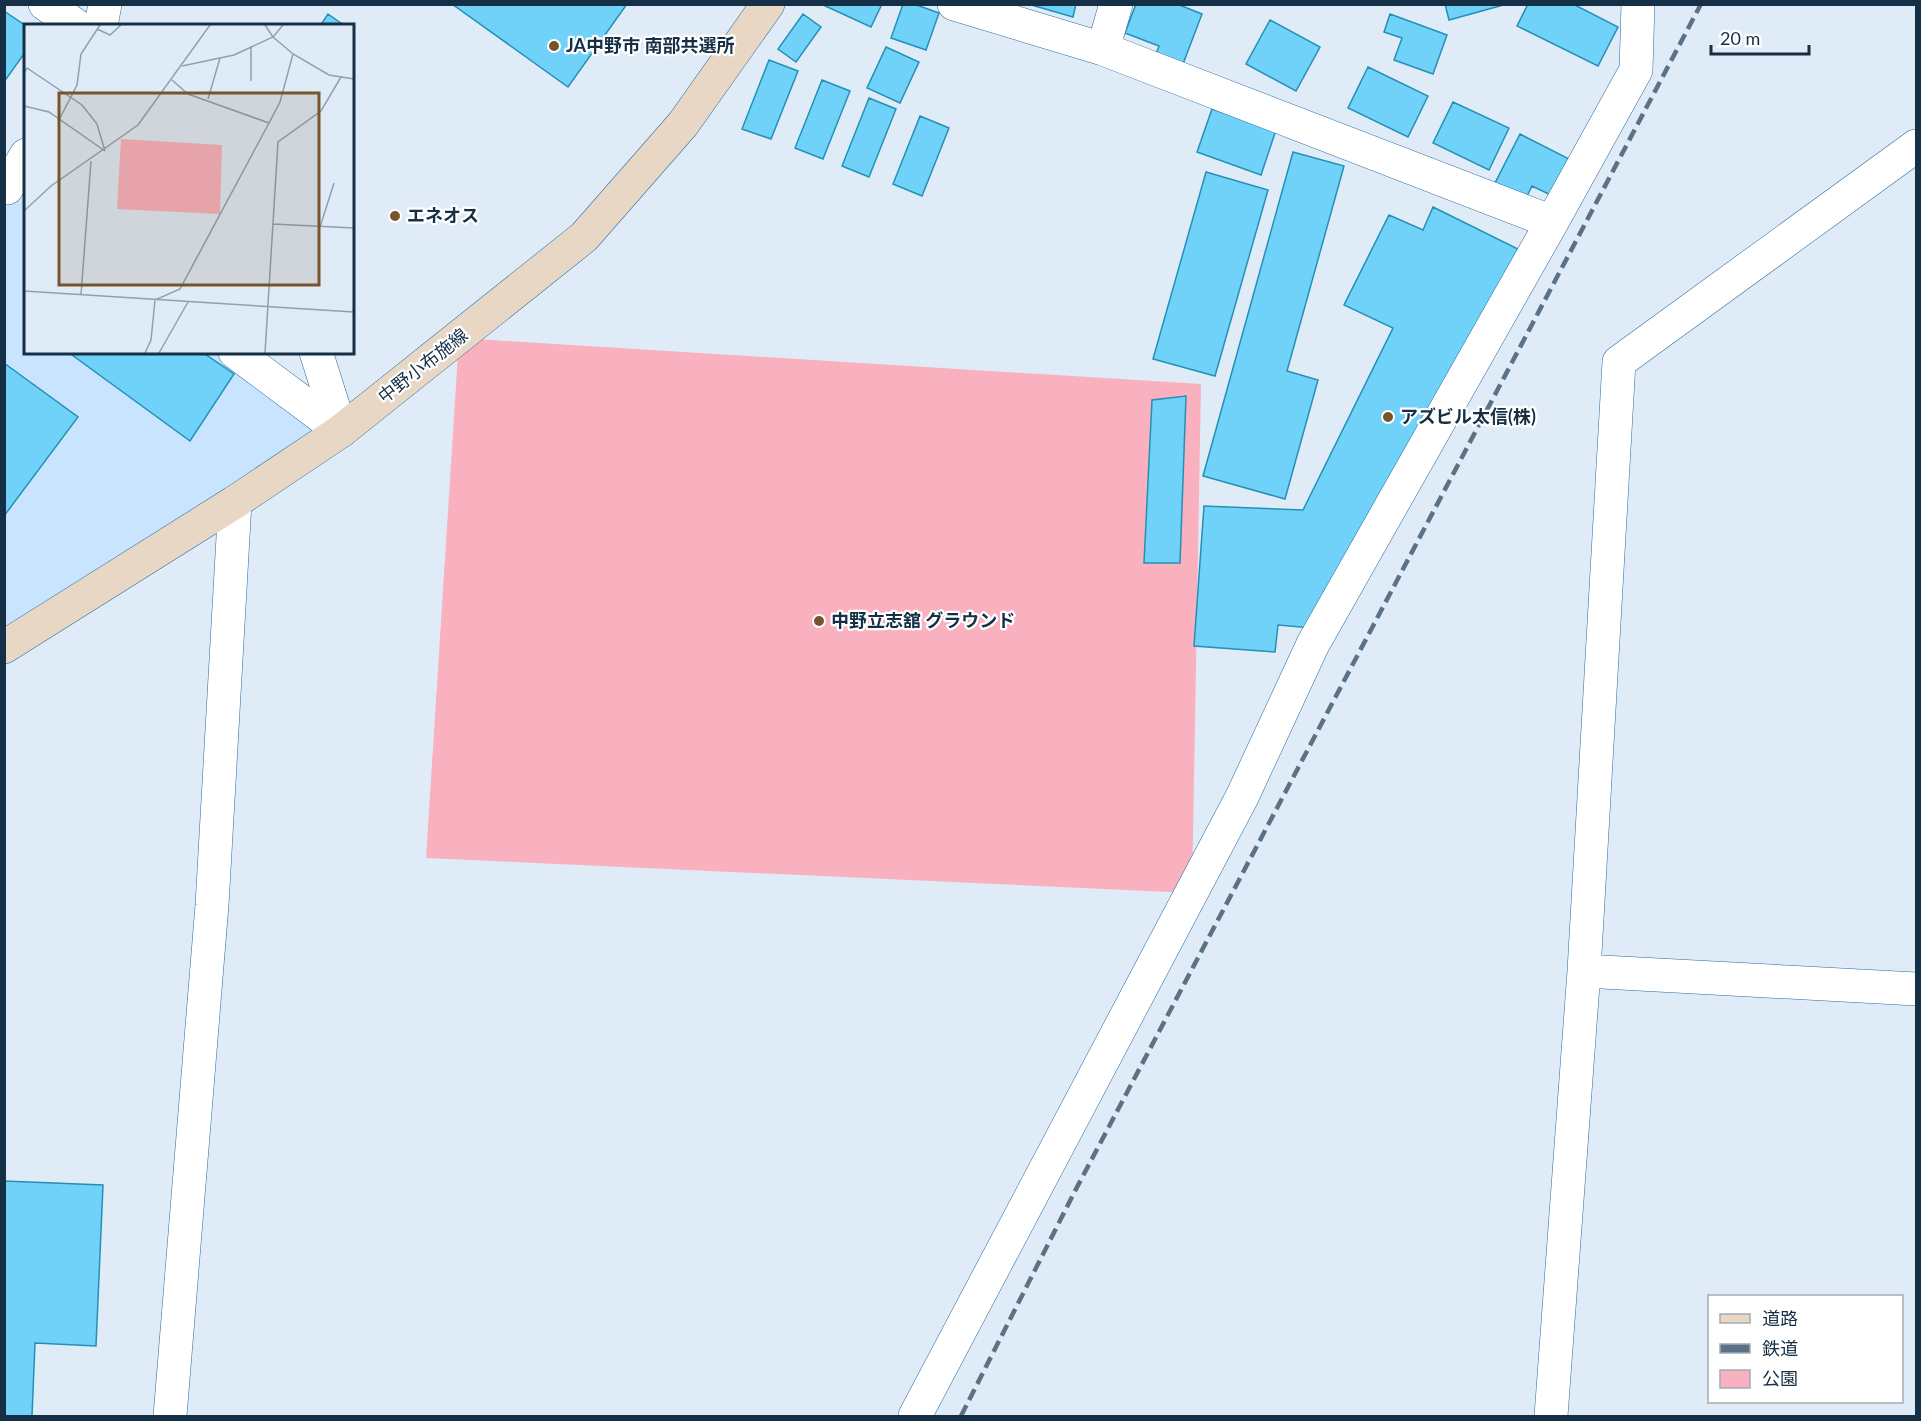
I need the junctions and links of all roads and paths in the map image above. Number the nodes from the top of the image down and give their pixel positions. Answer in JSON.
{"nodes":[{"id":1,"x":45,"y":4,"type":"edge"},
{"id":2,"x":105,"y":4,"type":"edge"},
{"id":3,"x":768,"y":4,"type":"edge"},
{"id":4,"x":954,"y":4,"type":"edge"},
{"id":5,"x":1116,"y":4,"type":"edge"},
{"id":6,"x":1638,"y":4,"type":"edge"},
{"id":7,"x":74,"y":24,"type":"edge"},
{"id":8,"x":100,"y":24,"type":"edge"},
{"id":9,"x":1103,"y":49,"type":"junction"},
{"id":10,"x":1917,"y":146,"type":"edge"},
{"id":11,"x":24,"y":160,"type":"edge"},
{"id":12,"x":12,"y":192,"type":"edge"},
{"id":13,"x":1552,"y":222,"type":"junction"},
{"id":14,"x":238,"y":354,"type":"edge"},
{"id":15,"x":317,"y":354,"type":"edge"},
{"id":16,"x":342,"y":431,"type":"junction"},
{"id":17,"x":235,"y":502,"type":"junction"},
{"id":18,"x":4,"y":647,"type":"edge"},
{"id":19,"x":1584,"y":971,"type":"junction"},
{"id":20,"x":1917,"y":988,"type":"edge"},
{"id":21,"x":170,"y":1416,"type":"edge"},
{"id":22,"x":915,"y":1416,"type":"edge"},
{"id":23,"x":1551,"y":1416,"type":"edge"}],
"edges":[{"from":1,"to":7,"type":"street"},
{"from":2,"to":8,"type":"street"},
{"from":3,"to":16,"type":"main road","name":"中野小布施線"},
{"from":4,"to":9,"type":"street"},
{"from":5,"to":9,"type":"street"},
{"from":6,"to":13,"type":"street"},
{"from":9,"to":13,"type":"street"},
{"from":10,"to":19,"type":"street"},
{"from":11,"to":12,"type":"street"},
{"from":13,"to":22,"type":"street"},
{"from":14,"to":16,"type":"street"},
{"from":15,"to":16,"type":"street"},
{"from":16,"to":17,"type":"main road","name":"中野小布施線"},
{"from":17,"to":18,"type":"main road","name":"中野小布施線"},
{"from":17,"to":21,"type":"street"},
{"from":19,"to":20,"type":"street"},
{"from":19,"to":23,"type":"street"}]}
